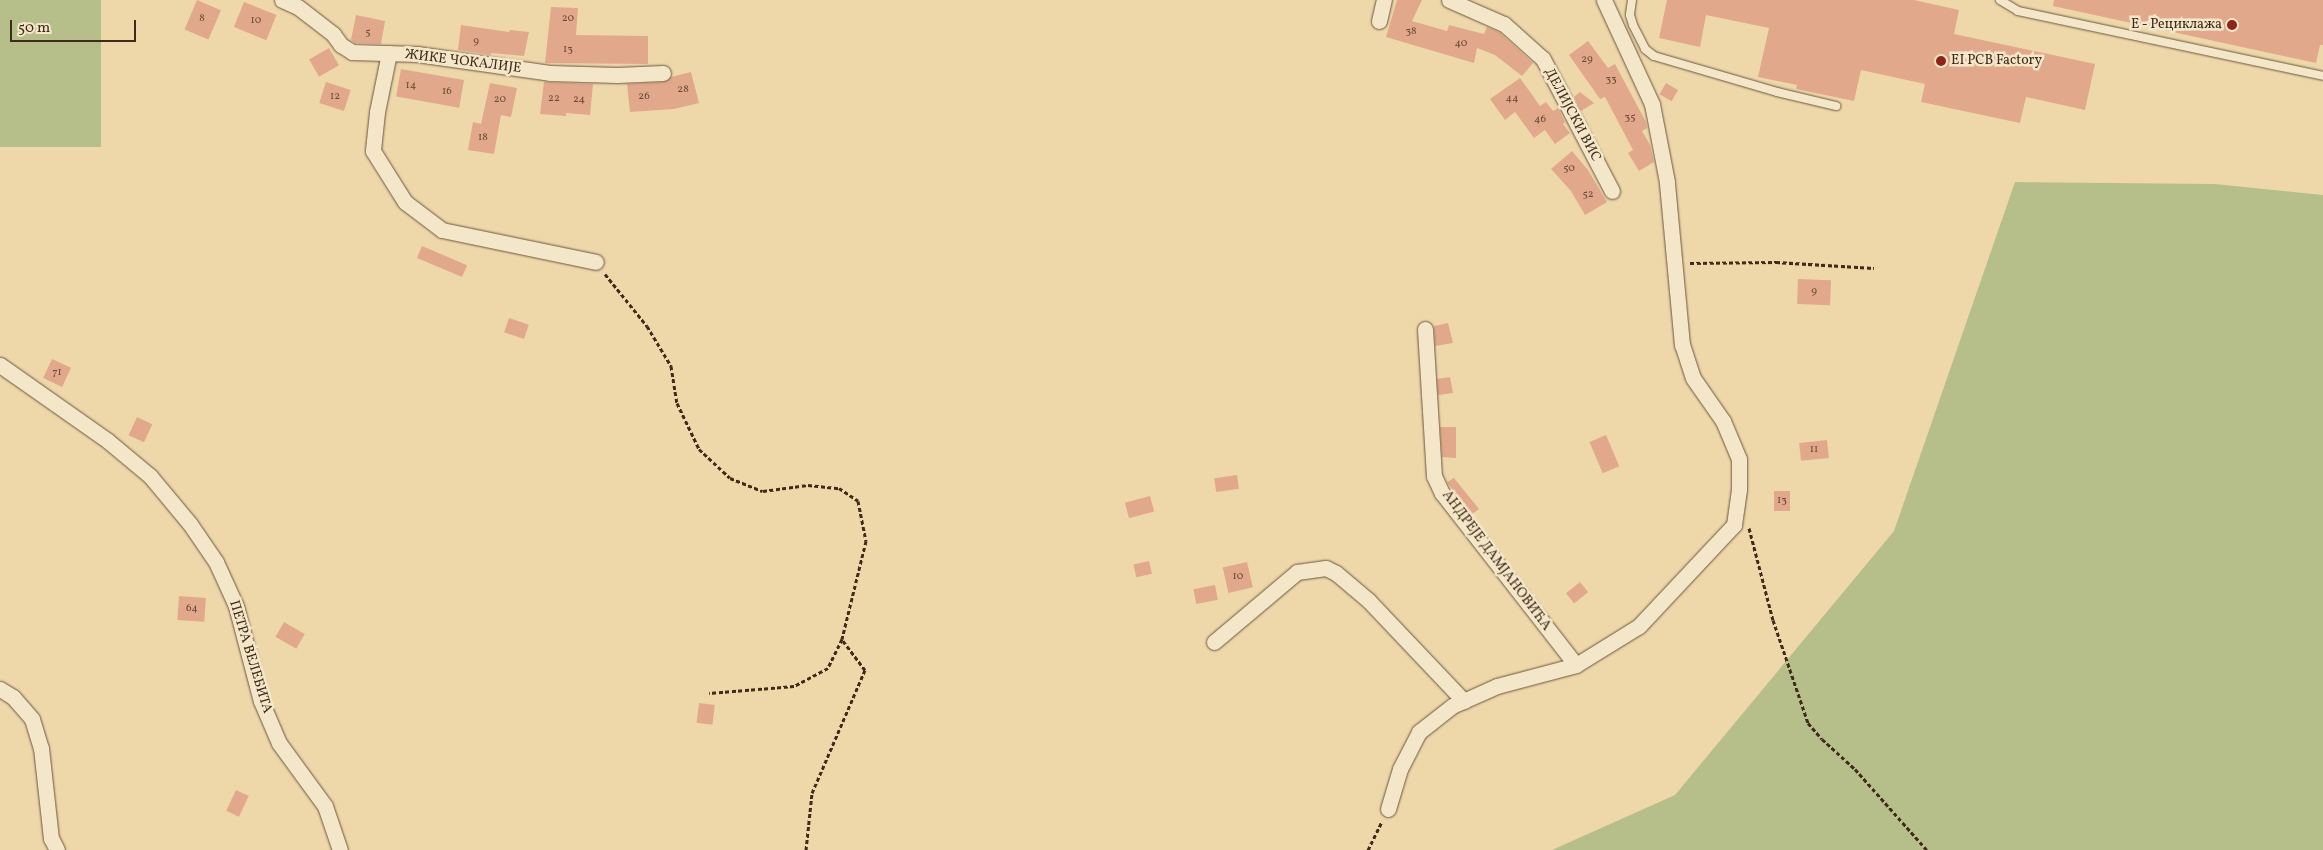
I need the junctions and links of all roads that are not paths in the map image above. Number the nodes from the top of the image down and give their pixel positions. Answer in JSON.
{"nodes":[{"id":1,"x":282,"y":0,"type":"edge"},
{"id":2,"x":1384,"y":0,"type":"edge"},
{"id":3,"x":1449,"y":0,"type":"edge"},
{"id":4,"x":1604,"y":0,"type":"edge"},
{"id":5,"x":1632,"y":0,"type":"edge"},
{"id":6,"x":2000,"y":0,"type":"edge"},
{"id":7,"x":1379,"y":21,"type":"dead end"},
{"id":8,"x":389,"y":54,"type":"junction"},
{"id":9,"x":663,"y":72,"type":"dead end"},
{"id":10,"x":2323,"y":76,"type":"edge"},
{"id":11,"x":1836,"y":106,"type":"dead end"},
{"id":12,"x":1612,"y":191,"type":"dead end"},
{"id":13,"x":596,"y":262,"type":"road end"},
{"id":14,"x":1426,"y":329,"type":"dead end"},
{"id":15,"x":0,"y":365,"type":"edge"},
{"id":16,"x":1214,"y":642,"type":"dead end"},
{"id":17,"x":1576,"y":665,"type":"junction"},
{"id":18,"x":0,"y":689,"type":"edge"},
{"id":19,"x":1464,"y":701,"type":"junction"},
{"id":20,"x":1388,"y":809,"type":"road end"},
{"id":21,"x":57,"y":850,"type":"edge"},
{"id":22,"x":340,"y":850,"type":"edge"}],
"edges":[{"from":1,"to":8,"type":"street","name":"ЖИКЕ ЧОКАЛИЈЕ"},
{"from":2,"to":7,"type":"street"},
{"from":3,"to":12,"type":"street","name":"ДЕЛИЈСКИ ВИС"},
{"from":4,"to":17,"type":"street"},
{"from":5,"to":11,"type":"lane"},
{"from":6,"to":10,"type":"lane"},
{"from":8,"to":9,"type":"street","name":"ЖИКЕ ЧОКАЛИЈЕ"},
{"from":8,"to":13,"type":"street"},
{"from":14,"to":17,"type":"street","name":"АНДРЕЈЕ ДАМЈАНОВИЋА"},
{"from":15,"to":22,"type":"street","name":"ПЕТРА ВЕЛЕБИТА"},
{"from":16,"to":19,"type":"street"},
{"from":17,"to":19,"type":"street"},
{"from":18,"to":21,"type":"street"},
{"from":19,"to":20,"type":"street"}]}
